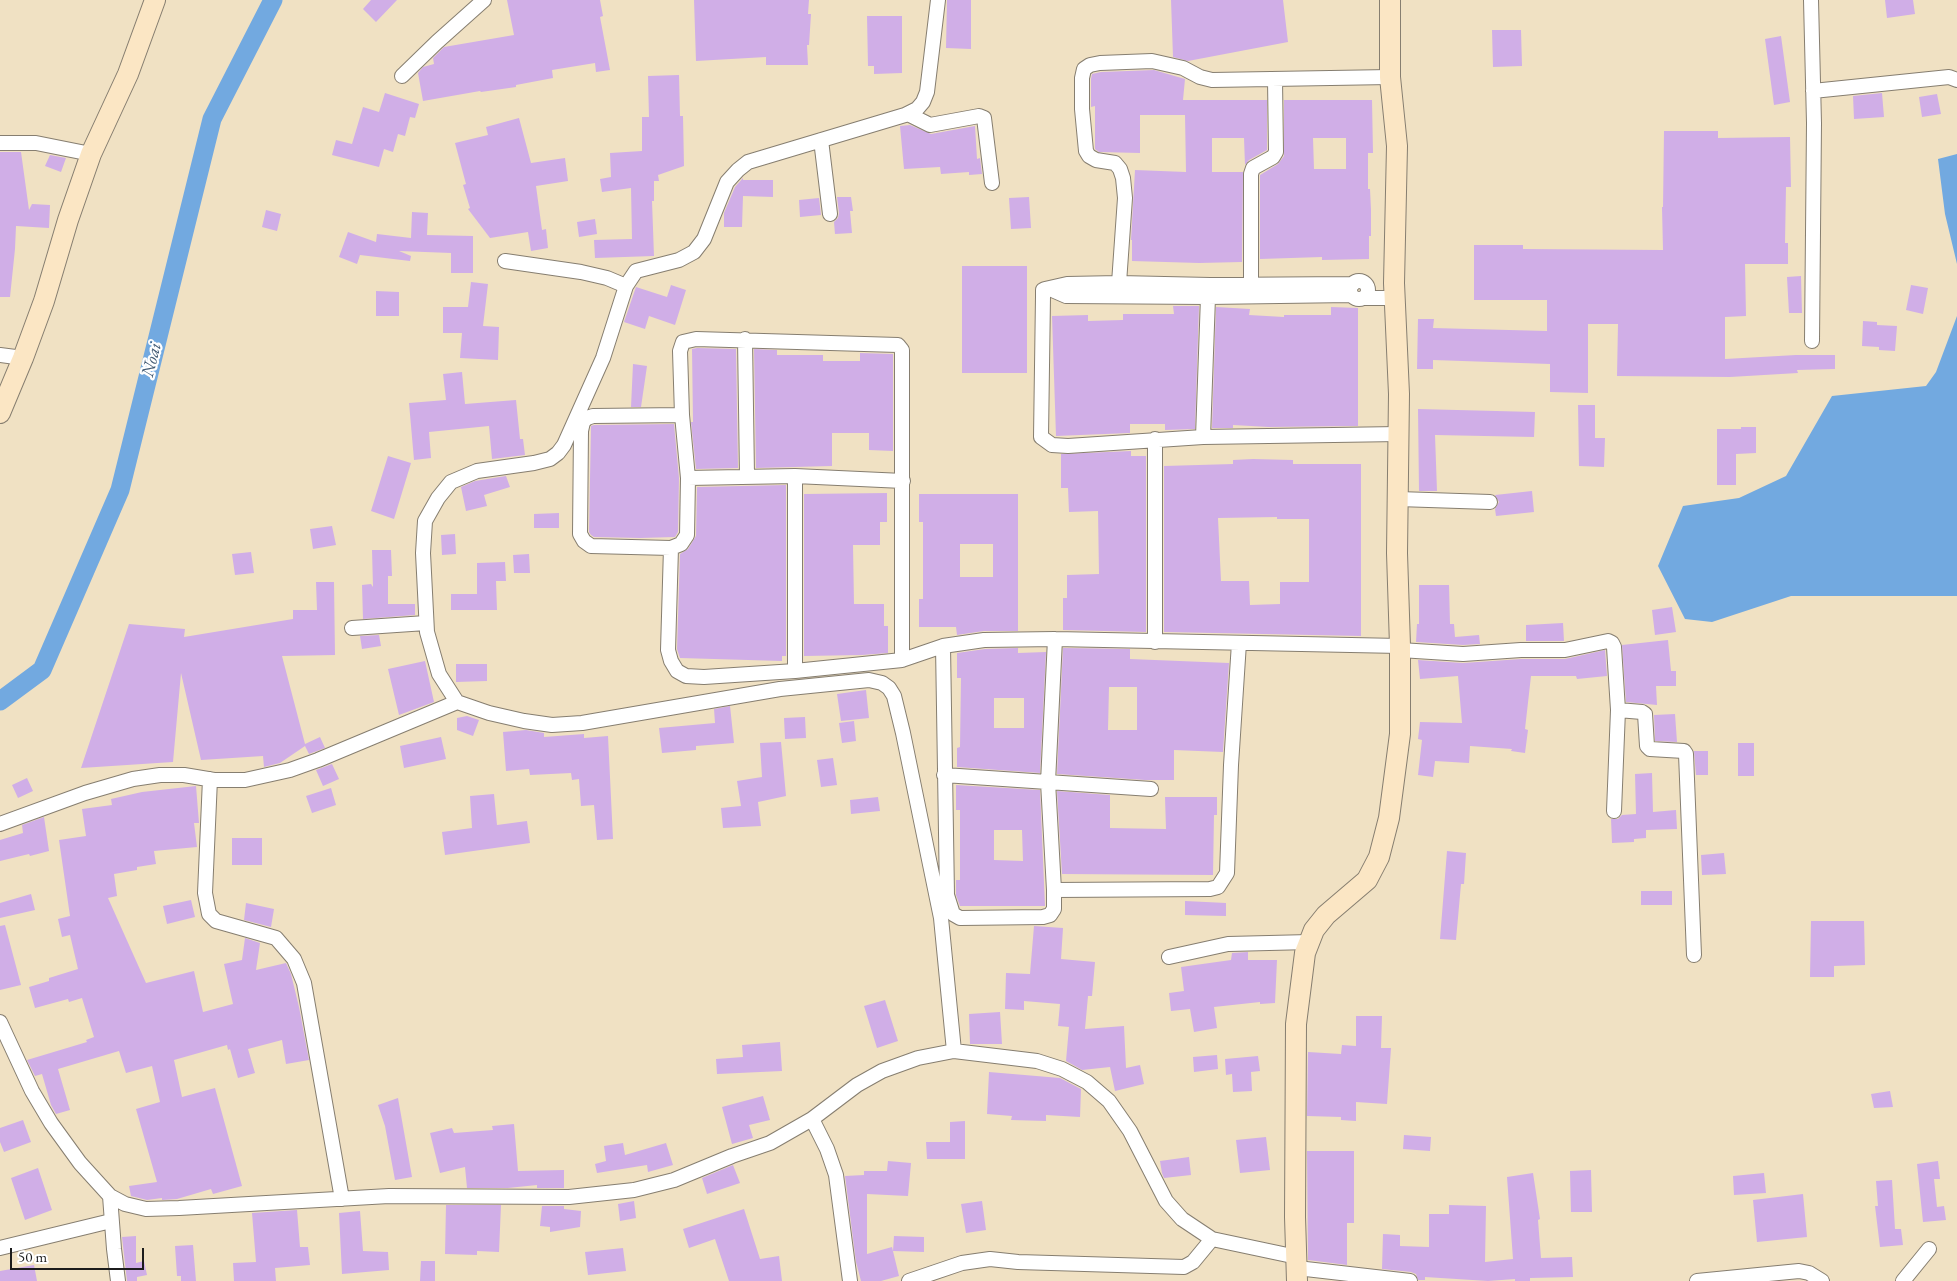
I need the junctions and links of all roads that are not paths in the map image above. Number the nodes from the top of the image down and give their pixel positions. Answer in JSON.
{"nodes":[{"id":1,"x":155,"y":0,"type":"edge"},
{"id":2,"x":484,"y":0,"type":"edge"},
{"id":3,"x":938,"y":0,"type":"edge"},
{"id":4,"x":1390,"y":0,"type":"edge"},
{"id":5,"x":1812,"y":0,"type":"edge"},
{"id":6,"x":402,"y":76,"type":"dead end"},
{"id":7,"x":1390,"y":77,"type":"junction"},
{"id":8,"x":1275,"y":80,"type":"junction"},
{"id":9,"x":1957,"y":80,"type":"edge"},
{"id":10,"x":1813,"y":91,"type":"junction"},
{"id":11,"x":908,"y":114,"type":"junction"},
{"id":12,"x":821,"y":140,"type":"junction"},
{"id":13,"x":0,"y":143,"type":"edge"},
{"id":14,"x":91,"y":154,"type":"junction"},
{"id":15,"x":992,"y":183,"type":"dead end"},
{"id":16,"x":830,"y":214,"type":"dead end"},
{"id":17,"x":505,"y":261,"type":"dead end"},
{"id":18,"x":1119,"y":283,"type":"junction"},
{"id":19,"x":1251,"y":285,"type":"junction"},
{"id":20,"x":626,"y":286,"type":"junction"},
{"id":21,"x":1050,"y":289,"type":"junction"},
{"id":22,"x":1359,"y":290,"type":"junction"},
{"id":23,"x":1395,"y":291,"type":"junction"},
{"id":24,"x":1208,"y":297,"type":"junction"},
{"id":25,"x":745,"y":340,"type":"junction"},
{"id":26,"x":1812,"y":340,"type":"dead end"},
{"id":27,"x":0,"y":355,"type":"edge"},
{"id":28,"x":23,"y":358,"type":"junction"},
{"id":29,"x":0,"y":413,"type":"edge"},
{"id":30,"x":682,"y":415,"type":"junction"},
{"id":31,"x":1399,"y":434,"type":"junction"},
{"id":32,"x":1203,"y":437,"type":"junction"},
{"id":33,"x":1155,"y":439,"type":"junction"},
{"id":34,"x":746,"y":476,"type":"junction"},
{"id":35,"x":795,"y":476,"type":"junction"},
{"id":36,"x":688,"y":478,"type":"junction"},
{"id":37,"x":903,"y":481,"type":"junction"},
{"id":38,"x":1398,"y":499,"type":"junction"},
{"id":39,"x":1490,"y":502,"type":"dead end"},
{"id":40,"x":671,"y":548,"type":"junction"},
{"id":41,"x":426,"y":623,"type":"junction"},
{"id":42,"x":352,"y":628,"type":"dead end"},
{"id":43,"x":1055,"y":639,"type":"junction"},
{"id":44,"x":1155,"y":642,"type":"junction"},
{"id":45,"x":1239,"y":643,"type":"junction"},
{"id":46,"x":943,"y":646,"type":"junction"},
{"id":47,"x":1400,"y":648,"type":"junction"},
{"id":48,"x":902,"y":660,"type":"junction"},
{"id":49,"x":795,"y":671,"type":"junction"},
{"id":50,"x":456,"y":702,"type":"junction"},
{"id":51,"x":1618,"y":710,"type":"junction"},
{"id":52,"x":944,"y":775,"type":"junction"},
{"id":53,"x":210,"y":779,"type":"junction"},
{"id":54,"x":1048,"y":782,"type":"junction"},
{"id":55,"x":1150,"y":789,"type":"dead end"},
{"id":56,"x":1614,"y":812,"type":"dead end"},
{"id":57,"x":0,"y":824,"type":"edge"},
{"id":58,"x":1054,"y":890,"type":"junction"},
{"id":59,"x":1310,"y":942,"type":"junction"},
{"id":60,"x":1694,"y":955,"type":"dead end"},
{"id":61,"x":1169,"y":956,"type":"dead end"},
{"id":62,"x":0,"y":1022,"type":"edge"},
{"id":63,"x":954,"y":1051,"type":"junction"},
{"id":64,"x":812,"y":1119,"type":"junction"},
{"id":65,"x":110,"y":1196,"type":"junction"},
{"id":66,"x":342,"y":1199,"type":"junction"},
{"id":67,"x":111,"y":1222,"type":"junction"},
{"id":68,"x":1212,"y":1239,"type":"junction"},
{"id":69,"x":0,"y":1248,"type":"edge"},
{"id":70,"x":1929,"y":1249,"type":"dead end"},
{"id":71,"x":1297,"y":1269,"type":"edge"},
{"id":72,"x":118,"y":1281,"type":"edge"},
{"id":73,"x":850,"y":1281,"type":"edge"},
{"id":74,"x":909,"y":1281,"type":"edge"},
{"id":75,"x":1410,"y":1281,"type":"edge"},
{"id":76,"x":1697,"y":1281,"type":"edge"},
{"id":77,"x":1822,"y":1281,"type":"edge"},
{"id":78,"x":1903,"y":1281,"type":"edge"}],
"edges":[{"from":1,"to":14,"type":"street"},
{"from":2,"to":6,"type":"street"},
{"from":3,"to":11,"type":"street"},
{"from":4,"to":7,"type":"street"},
{"from":5,"to":10,"type":"street"},
{"from":7,"to":8,"type":"street"},
{"from":7,"to":23,"type":"street"},
{"from":8,"to":18,"type":"street"},
{"from":8,"to":19,"type":"street"},
{"from":9,"to":10,"type":"street"},
{"from":10,"to":26,"type":"street"},
{"from":11,"to":12,"type":"street"},
{"from":11,"to":15,"type":"street"},
{"from":12,"to":16,"type":"street"},
{"from":12,"to":20,"type":"street"},
{"from":13,"to":14,"type":"street"},
{"from":14,"to":28,"type":"street"},
{"from":17,"to":20,"type":"street"},
{"from":18,"to":19,"type":"street"},
{"from":18,"to":21,"type":"street"},
{"from":19,"to":22,"type":"street"},
{"from":20,"to":41,"type":"street"},
{"from":21,"to":24,"type":"street"},
{"from":21,"to":33,"type":"street"},
{"from":22,"to":23,"type":"street"},
{"from":22,"to":24,"type":"street"},
{"from":23,"to":31,"type":"street"},
{"from":24,"to":32,"type":"street"},
{"from":25,"to":30,"type":"street"},
{"from":25,"to":34,"type":"street"},
{"from":25,"to":37,"type":"street"},
{"from":27,"to":28,"type":"street"},
{"from":28,"to":29,"type":"street"},
{"from":30,"to":36,"type":"street"},
{"from":30,"to":40,"type":"street"},
{"from":31,"to":32,"type":"street"},
{"from":31,"to":38,"type":"street"},
{"from":32,"to":33,"type":"street"},
{"from":33,"to":44,"type":"street"},
{"from":34,"to":35,"type":"street"},
{"from":34,"to":36,"type":"street"},
{"from":35,"to":37,"type":"street"},
{"from":35,"to":49,"type":"street"},
{"from":36,"to":40,"type":"street"},
{"from":37,"to":48,"type":"street"},
{"from":38,"to":39,"type":"street"},
{"from":38,"to":47,"type":"street"},
{"from":40,"to":49,"type":"street"},
{"from":41,"to":42,"type":"street"},
{"from":41,"to":50,"type":"street"},
{"from":43,"to":44,"type":"street"},
{"from":43,"to":46,"type":"street"},
{"from":43,"to":54,"type":"street"},
{"from":44,"to":45,"type":"street"},
{"from":45,"to":47,"type":"street"},
{"from":45,"to":58,"type":"street"},
{"from":46,"to":48,"type":"street"},
{"from":46,"to":52,"type":"street"},
{"from":47,"to":51,"type":"street"},
{"from":47,"to":59,"type":"street"},
{"from":48,"to":49,"type":"street"},
{"from":50,"to":53,"type":"street"},
{"from":50,"to":63,"type":"street"},
{"from":51,"to":56,"type":"street"},
{"from":51,"to":60,"type":"street"},
{"from":52,"to":54,"type":"street"},
{"from":52,"to":58,"type":"street"},
{"from":53,"to":57,"type":"street"},
{"from":53,"to":66,"type":"street"},
{"from":54,"to":55,"type":"street"},
{"from":54,"to":58,"type":"street"},
{"from":59,"to":61,"type":"street"},
{"from":59,"to":71,"type":"street"},
{"from":62,"to":65,"type":"street"},
{"from":63,"to":64,"type":"street"},
{"from":63,"to":68,"type":"street"},
{"from":64,"to":66,"type":"street"},
{"from":64,"to":73,"type":"street"},
{"from":65,"to":66,"type":"street"},
{"from":65,"to":67,"type":"street"},
{"from":67,"to":69,"type":"street"},
{"from":67,"to":72,"type":"street"},
{"from":68,"to":71,"type":"street"},
{"from":68,"to":74,"type":"street"},
{"from":70,"to":78,"type":"street"},
{"from":71,"to":75,"type":"street"},
{"from":76,"to":77,"type":"street"}]}
